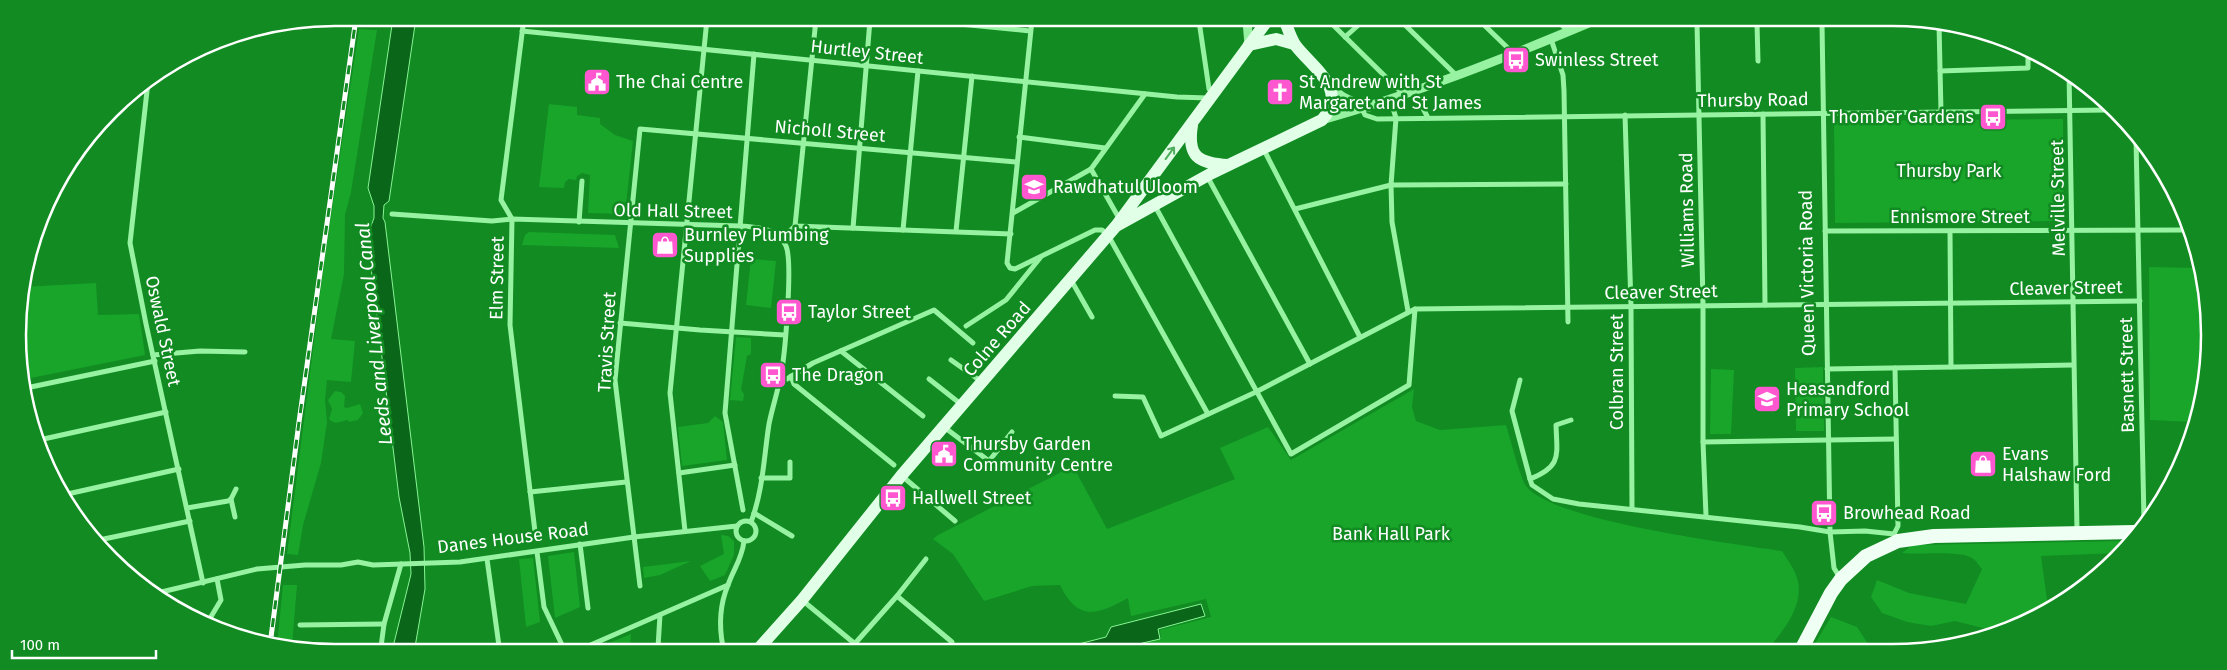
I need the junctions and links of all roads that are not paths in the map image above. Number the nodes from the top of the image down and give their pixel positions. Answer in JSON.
{"nodes":[{"id":1,"x":523,"y":26,"type":"edge"},
{"id":2,"x":706,"y":26,"type":"edge"},
{"id":3,"x":815,"y":26,"type":"edge"},
{"id":4,"x":870,"y":26,"type":"edge"},
{"id":5,"x":980,"y":26,"type":"edge"},
{"id":6,"x":1031,"y":26,"type":"edge"},
{"id":7,"x":1200,"y":26,"type":"edge"},
{"id":8,"x":1247,"y":26,"type":"edge"},
{"id":9,"x":1263,"y":26,"type":"edge"},
{"id":10,"x":1287,"y":26,"type":"edge"},
{"id":11,"x":1334,"y":26,"type":"edge"},
{"id":12,"x":1358,"y":26,"type":"edge"},
{"id":13,"x":1406,"y":26,"type":"edge"},
{"id":14,"x":1486,"y":26,"type":"edge"},
{"id":15,"x":1562,"y":26,"type":"edge"},
{"id":16,"x":1582,"y":26,"type":"edge"},
{"id":17,"x":1697,"y":26,"type":"edge"},
{"id":18,"x":1757,"y":26,"type":"edge"},
{"id":19,"x":1822,"y":26,"type":"edge"},
{"id":20,"x":1939,"y":30,"type":"edge"},
{"id":21,"x":522,"y":31,"type":"junction"},
{"id":22,"x":1030,"y":31,"type":"junction"},
{"id":23,"x":1569,"y":32,"type":"junction"},
{"id":24,"x":1345,"y":38,"type":"junction"},
{"id":25,"x":1550,"y":39,"type":"junction"},
{"id":26,"x":1294,"y":44,"type":"junction"},
{"id":27,"x":1249,"y":45,"type":"junction"},
{"id":28,"x":704,"y":49,"type":"junction"},
{"id":29,"x":754,"y":54,"type":"junction"},
{"id":30,"x":1515,"y":54,"type":"junction"},
{"id":31,"x":2028,"y":58,"type":"edge"},
{"id":32,"x":812,"y":60,"type":"junction"},
{"id":33,"x":1758,"y":61,"type":"dead end"},
{"id":34,"x":867,"y":66,"type":"junction"},
{"id":35,"x":918,"y":71,"type":"junction"},
{"id":36,"x":1940,"y":71,"type":"junction"},
{"id":37,"x":972,"y":76,"type":"junction"},
{"id":38,"x":1458,"y":76,"type":"junction"},
{"id":39,"x":1025,"y":82,"type":"junction"},
{"id":40,"x":2069,"y":82,"type":"edge"},
{"id":41,"x":1330,"y":86,"type":"junction"},
{"id":42,"x":147,"y":90,"type":"edge"},
{"id":43,"x":1414,"y":91,"type":"junction"},
{"id":44,"x":1145,"y":94,"type":"junction"},
{"id":45,"x":1403,"y":94,"type":"junction"},
{"id":46,"x":1212,"y":96,"type":"junction"},
{"id":47,"x":1390,"y":99,"type":"junction"},
{"id":48,"x":1366,"y":108,"type":"junction"},
{"id":49,"x":2070,"y":110,"type":"junction"},
{"id":50,"x":2103,"y":110,"type":"edge"},
{"id":51,"x":1942,"y":112,"type":"junction"},
{"id":52,"x":1823,"y":113,"type":"junction"},
{"id":53,"x":1699,"y":114,"type":"junction"},
{"id":54,"x":1763,"y":114,"type":"junction"},
{"id":55,"x":1564,"y":115,"type":"junction"},
{"id":56,"x":1625,"y":115,"type":"junction"},
{"id":57,"x":1396,"y":118,"type":"junction"},
{"id":58,"x":1428,"y":118,"type":"junction"},
{"id":59,"x":1322,"y":120,"type":"junction"},
{"id":60,"x":1192,"y":122,"type":"junction"},
{"id":61,"x":640,"y":128,"type":"joint"},
{"id":62,"x":694,"y":133,"type":"junction"},
{"id":63,"x":1019,"y":137,"type":"junction"},
{"id":64,"x":747,"y":138,"type":"junction"},
{"id":65,"x":803,"y":143,"type":"junction"},
{"id":66,"x":2136,"y":146,"type":"edge"},
{"id":67,"x":860,"y":148,"type":"junction"},
{"id":68,"x":1105,"y":148,"type":"junction"},
{"id":69,"x":1263,"y":148,"type":"junction"},
{"id":70,"x":910,"y":152,"type":"junction"},
{"id":71,"x":964,"y":157,"type":"junction"},
{"id":72,"x":1016,"y":162,"type":"junction"},
{"id":73,"x":1228,"y":166,"type":"junction"},
{"id":74,"x":1091,"y":169,"type":"junction"},
{"id":75,"x":1207,"y":176,"type":"junction"},
{"id":76,"x":582,"y":181,"type":"dead end"},
{"id":77,"x":1566,"y":184,"type":"junction"},
{"id":78,"x":1391,"y":186,"type":"junction"},
{"id":79,"x":1155,"y":206,"type":"junction"},
{"id":80,"x":1295,"y":209,"type":"junction"},
{"id":81,"x":1013,"y":213,"type":"junction"},
{"id":82,"x":392,"y":214,"type":"dead end"},
{"id":83,"x":512,"y":219,"type":"junction"},
{"id":84,"x":579,"y":222,"type":"junction"},
{"id":85,"x":631,"y":224,"type":"junction"},
{"id":86,"x":686,"y":225,"type":"junction"},
{"id":87,"x":740,"y":226,"type":"junction"},
{"id":88,"x":795,"y":226,"type":"junction"},
{"id":89,"x":1115,"y":227,"type":"junction"},
{"id":90,"x":853,"y":228,"type":"junction"},
{"id":91,"x":2138,"y":229,"type":"junction"},
{"id":92,"x":904,"y":230,"type":"junction"},
{"id":93,"x":2182,"y":230,"type":"edge"},
{"id":94,"x":956,"y":231,"type":"junction"},
{"id":95,"x":1825,"y":231,"type":"junction"},
{"id":96,"x":1950,"y":231,"type":"junction"},
{"id":97,"x":2073,"y":231,"type":"junction"},
{"id":98,"x":1011,"y":234,"type":"junction"},
{"id":99,"x":782,"y":239,"type":"junction"},
{"id":100,"x":1042,"y":256,"type":"junction"},
{"id":101,"x":1071,"y":280,"type":"junction"},
{"id":102,"x":2140,"y":301,"type":"junction"},
{"id":103,"x":2073,"y":302,"type":"junction"},
{"id":104,"x":1950,"y":303,"type":"junction"},
{"id":105,"x":1826,"y":304,"type":"junction"},
{"id":106,"x":1703,"y":305,"type":"junction"},
{"id":107,"x":1765,"y":305,"type":"junction"},
{"id":108,"x":1630,"y":306,"type":"junction"},
{"id":109,"x":1568,"y":307,"type":"junction"},
{"id":110,"x":1416,"y":308,"type":"junction"},
{"id":111,"x":1408,"y":311,"type":"junction"},
{"id":112,"x":1092,"y":316,"type":"dead end"},
{"id":113,"x":1568,"y":322,"type":"dead end"},
{"id":114,"x":620,"y":323,"type":"junction"},
{"id":115,"x":966,"y":326,"type":"dead end"},
{"id":116,"x":676,"y":328,"type":"junction"},
{"id":117,"x":731,"y":332,"type":"junction"},
{"id":118,"x":785,"y":335,"type":"junction"},
{"id":119,"x":1360,"y":337,"type":"junction"},
{"id":120,"x":974,"y":343,"type":"dead end"},
{"id":121,"x":841,"y":351,"type":"junction"},
{"id":122,"x":245,"y":352,"type":"dead end"},
{"id":123,"x":153,"y":355,"type":"junction"},
{"id":124,"x":951,"y":360,"type":"dead end"},
{"id":125,"x":154,"y":361,"type":"junction"},
{"id":126,"x":1310,"y":364,"type":"junction"},
{"id":127,"x":2073,"y":365,"type":"junction"},
{"id":128,"x":1951,"y":367,"type":"junction"},
{"id":129,"x":1895,"y":368,"type":"junction"},
{"id":130,"x":1827,"y":369,"type":"junction"},
{"id":131,"x":791,"y":376,"type":"junction"},
{"id":132,"x":781,"y":378,"type":"junction"},
{"id":133,"x":929,"y":379,"type":"dead end"},
{"id":134,"x":1520,"y":380,"type":"dead end"},
{"id":135,"x":982,"y":382,"type":"junction"},
{"id":136,"x":31,"y":387,"type":"edge"},
{"id":137,"x":1256,"y":392,"type":"junction"},
{"id":138,"x":1115,"y":396,"type":"dead end"},
{"id":139,"x":962,"y":405,"type":"junction"},
{"id":140,"x":166,"y":412,"type":"junction"},
{"id":141,"x":1208,"y":414,"type":"junction"},
{"id":142,"x":923,"y":416,"type":"dead end"},
{"id":143,"x":1571,"y":420,"type":"dead end"},
{"id":144,"x":944,"y":427,"type":"junction"},
{"id":145,"x":1012,"y":432,"type":"dead end"},
{"id":146,"x":45,"y":439,"type":"edge"},
{"id":147,"x":1896,"y":439,"type":"junction"},
{"id":148,"x":1830,"y":440,"type":"junction"},
{"id":149,"x":1703,"y":442,"type":"junction"},
{"id":150,"x":790,"y":462,"type":"dead end"},
{"id":151,"x":735,"y":465,"type":"junction"},
{"id":152,"x":179,"y":469,"type":"junction"},
{"id":153,"x":898,"y":470,"type":"junction"},
{"id":154,"x":679,"y":473,"type":"junction"},
{"id":155,"x":761,"y":478,"type":"junction"},
{"id":156,"x":1530,"y":479,"type":"junction"},
{"id":157,"x":626,"y":482,"type":"junction"},
{"id":158,"x":236,"y":489,"type":"dead end"},
{"id":159,"x":530,"y":492,"type":"junction"},
{"id":160,"x":71,"y":494,"type":"edge"},
{"id":161,"x":231,"y":499,"type":"junction"},
{"id":162,"x":187,"y":508,"type":"junction"},
{"id":163,"x":1632,"y":509,"type":"junction"},
{"id":164,"x":743,"y":510,"type":"dead end"},
{"id":165,"x":754,"y":513,"type":"junction"},
{"id":166,"x":2144,"y":514,"type":"edge"},
{"id":167,"x":1706,"y":516,"type":"junction"},
{"id":168,"x":236,"y":518,"type":"dead end"},
{"id":169,"x":190,"y":521,"type":"junction"},
{"id":170,"x":955,"y":521,"type":"dead end"},
{"id":171,"x":751,"y":522,"type":"junction"},
{"id":172,"x":737,"y":526,"type":"junction"},
{"id":173,"x":685,"y":531,"type":"junction"},
{"id":174,"x":1830,"y":532,"type":"junction"},
{"id":175,"x":2130,"y":532,"type":"edge"},
{"id":176,"x":2077,"y":533,"type":"junction"},
{"id":177,"x":792,"y":536,"type":"dead end"},
{"id":178,"x":634,"y":537,"type":"junction"},
{"id":179,"x":1896,"y":537,"type":"junction"},
{"id":180,"x":103,"y":539,"type":"edge"},
{"id":181,"x":536,"y":540,"type":"dead end"},
{"id":182,"x":744,"y":541,"type":"junction"},
{"id":183,"x":580,"y":544,"type":"junction"},
{"id":184,"x":538,"y":552,"type":"junction"},
{"id":185,"x":488,"y":559,"type":"junction"},
{"id":186,"x":926,"y":559,"type":"dead end"},
{"id":187,"x":403,"y":564,"type":"junction"},
{"id":188,"x":1844,"y":576,"type":"junction"},
{"id":189,"x":217,"y":579,"type":"junction"},
{"id":190,"x":203,"y":583,"type":"junction"},
{"id":191,"x":728,"y":585,"type":"junction"},
{"id":192,"x":640,"y":586,"type":"dead end"},
{"id":193,"x":163,"y":592,"type":"edge"},
{"id":194,"x":897,"y":596,"type":"junction"},
{"id":195,"x":802,"y":600,"type":"junction"},
{"id":196,"x":588,"y":608,"type":"dead end"},
{"id":197,"x":660,"y":616,"type":"junction"},
{"id":198,"x":211,"y":617,"type":"edge"},
{"id":199,"x":384,"y":624,"type":"junction"},
{"id":200,"x":300,"y":625,"type":"dead end"},
{"id":201,"x":952,"y":642,"type":"dead end"},
{"id":202,"x":381,"y":644,"type":"edge"},
{"id":203,"x":499,"y":644,"type":"edge"},
{"id":204,"x":562,"y":644,"type":"edge"},
{"id":205,"x":593,"y":644,"type":"edge"},
{"id":206,"x":658,"y":644,"type":"edge"},
{"id":207,"x":723,"y":644,"type":"edge"},
{"id":208,"x":763,"y":644,"type":"edge"},
{"id":209,"x":852,"y":644,"type":"edge"},
{"id":210,"x":854,"y":644,"type":"edge"},
{"id":211,"x":1804,"y":644,"type":"edge"}],
"edges":[{"from":1,"to":21,"type":"street","name":"Elm Street"},
{"from":2,"to":28,"type":"street"},
{"from":3,"to":32,"type":"street"},
{"from":4,"to":34,"type":"street"},
{"from":5,"to":22,"type":"street"},
{"from":6,"to":22,"type":"street"},
{"from":7,"to":46,"type":"street"},
{"from":8,"to":27,"type":"street"},
{"from":9,"to":27,"type":"main road","name":"Colne Road"},
{"from":10,"to":26,"type":"main road"},
{"from":11,"to":24,"type":"street"},
{"from":12,"to":24,"type":"street"},
{"from":13,"to":38,"type":"street"},
{"from":14,"to":30,"type":"street"},
{"from":15,"to":23,"type":"street"},
{"from":16,"to":23,"type":"street"},
{"from":17,"to":53,"type":"street","name":"Williams Road"},
{"from":18,"to":33,"type":"street"},
{"from":19,"to":52,"type":"street","name":"Queen Victoria Road"},
{"from":20,"to":36,"type":"street"},
{"from":21,"to":28,"type":"street","name":"Hurtley Street"},
{"from":21,"to":83,"type":"street","name":"Elm Street"},
{"from":22,"to":39,"type":"street"},
{"from":23,"to":25,"type":"street"},
{"from":24,"to":45,"type":"street"},
{"from":25,"to":30,"type":"street"},
{"from":25,"to":55,"type":"street"},
{"from":26,"to":27,"type":"main road"},
{"from":26,"to":41,"type":"main road"},
{"from":27,"to":46,"type":"main road","name":"Colne Road"},
{"from":28,"to":29,"type":"street","name":"Hurtley Street"},
{"from":28,"to":62,"type":"street"},
{"from":29,"to":32,"type":"street","name":"Hurtley Street"},
{"from":29,"to":64,"type":"street"},
{"from":30,"to":38,"type":"street"},
{"from":31,"to":36,"type":"street"},
{"from":32,"to":34,"type":"street","name":"Hurtley Street"},
{"from":32,"to":65,"type":"street"},
{"from":34,"to":35,"type":"street","name":"Hurtley Street"},
{"from":34,"to":67,"type":"street"},
{"from":35,"to":37,"type":"street","name":"Hurtley Street"},
{"from":35,"to":70,"type":"street"},
{"from":36,"to":51,"type":"street"},
{"from":37,"to":39,"type":"street","name":"Hurtley Street"},
{"from":37,"to":71,"type":"street"},
{"from":38,"to":43,"type":"street"},
{"from":39,"to":44,"type":"street","name":"Hurtley Street"},
{"from":39,"to":63,"type":"street"},
{"from":40,"to":49,"type":"street","name":"Melville Street"},
{"from":41,"to":48,"type":"street"},
{"from":41,"to":59,"type":"main road"},
{"from":42,"to":123,"type":"street","name":"Oswald Street"},
{"from":43,"to":45,"type":"street"},
{"from":43,"to":58,"type":"street"},
{"from":44,"to":46,"type":"street","name":"Hurtley Street"},
{"from":44,"to":68,"type":"street"},
{"from":45,"to":47,"type":"street"},
{"from":46,"to":60,"type":"main road","name":"Colne Road"},
{"from":47,"to":48,"type":"street"},
{"from":47,"to":57,"type":"street"},
{"from":48,"to":57,"type":"street","name":"Thursby Road"},
{"from":48,"to":59,"type":"street"},
{"from":49,"to":50,"type":"street","name":"Thursby Road"},
{"from":49,"to":51,"type":"street","name":"Thursby Road"},
{"from":49,"to":97,"type":"street","name":"Melville Street"},
{"from":51,"to":52,"type":"street","name":"Thursby Road"},
{"from":52,"to":54,"type":"street","name":"Thursby Road"},
{"from":52,"to":95,"type":"street","name":"Queen Victoria Road"},
{"from":53,"to":54,"type":"street","name":"Thursby Road"},
{"from":53,"to":56,"type":"street","name":"Thursby Road"},
{"from":53,"to":106,"type":"street","name":"Williams Road"},
{"from":54,"to":107,"type":"street"},
{"from":55,"to":56,"type":"street","name":"Thursby Road"},
{"from":55,"to":58,"type":"street","name":"Thursby Road"},
{"from":55,"to":77,"type":"street"},
{"from":56,"to":108,"type":"street","name":"Colbran Street"},
{"from":57,"to":58,"type":"street","name":"Thursby Road"},
{"from":57,"to":78,"type":"street"},
{"from":59,"to":69,"type":"main road"},
{"from":60,"to":73,"type":"main road"},
{"from":89,"to":60,"type":"main road","name":"Colne Road","one_way":true},
{"from":61,"to":62,"type":"street","name":"Nicholl Street"},
{"from":61,"to":85,"type":"street","name":"Travis Street"},
{"from":62,"to":64,"type":"street","name":"Nicholl Street"},
{"from":62,"to":86,"type":"street"},
{"from":63,"to":68,"type":"street"},
{"from":63,"to":72,"type":"street"},
{"from":64,"to":65,"type":"street","name":"Nicholl Street"},
{"from":64,"to":87,"type":"street"},
{"from":65,"to":67,"type":"street","name":"Nicholl Street"},
{"from":65,"to":88,"type":"street"},
{"from":66,"to":91,"type":"street","name":"Basnett Street"},
{"from":67,"to":70,"type":"street","name":"Nicholl Street"},
{"from":67,"to":90,"type":"street"},
{"from":68,"to":74,"type":"street"},
{"from":69,"to":73,"type":"main road"},
{"from":69,"to":80,"type":"street"},
{"from":70,"to":71,"type":"street","name":"Nicholl Street"},
{"from":70,"to":92,"type":"street"},
{"from":71,"to":72,"type":"street","name":"Nicholl Street"},
{"from":71,"to":94,"type":"street"},
{"from":72,"to":81,"type":"street"},
{"from":73,"to":75,"type":"main road"},
{"from":74,"to":81,"type":"street"},
{"from":74,"to":89,"type":"street"},
{"from":75,"to":79,"type":"main road"},
{"from":75,"to":126,"type":"street"},
{"from":76,"to":84,"type":"street"},
{"from":77,"to":78,"type":"street"},
{"from":77,"to":109,"type":"street"},
{"from":78,"to":80,"type":"street"},
{"from":78,"to":111,"type":"street"},
{"from":79,"to":89,"type":"main road"},
{"from":79,"to":137,"type":"street"},
{"from":80,"to":119,"type":"street"},
{"from":81,"to":98,"type":"street"},
{"from":82,"to":83,"type":"street","name":"Old Hall Street"},
{"from":83,"to":84,"type":"street","name":"Old Hall Street"},
{"from":83,"to":159,"type":"street","name":"Elm Street"},
{"from":84,"to":85,"type":"street","name":"Old Hall Street"},
{"from":85,"to":86,"type":"street","name":"Old Hall Street"},
{"from":85,"to":114,"type":"street","name":"Travis Street"},
{"from":86,"to":87,"type":"street","name":"Old Hall Street"},
{"from":86,"to":116,"type":"street"},
{"from":87,"to":99,"type":"street","name":"Old Hall Street"},
{"from":87,"to":117,"type":"street"},
{"from":88,"to":90,"type":"street"},
{"from":88,"to":99,"type":"street"},
{"from":89,"to":100,"type":"street"},
{"from":89,"to":101,"type":"main road","name":"Colne Road"},
{"from":89,"to":141,"type":"street"},
{"from":90,"to":92,"type":"street"},
{"from":91,"to":93,"type":"street","name":"Ennismore Street"},
{"from":91,"to":97,"type":"street","name":"Ennismore Street"},
{"from":91,"to":102,"type":"street","name":"Basnett Street"},
{"from":92,"to":94,"type":"street"},
{"from":94,"to":98,"type":"street"},
{"from":95,"to":96,"type":"street","name":"Ennismore Street"},
{"from":95,"to":105,"type":"street","name":"Queen Victoria Road"},
{"from":96,"to":97,"type":"street","name":"Ennismore Street"},
{"from":96,"to":104,"type":"street"},
{"from":97,"to":103,"type":"street","name":"Melville Street"},
{"from":98,"to":100,"type":"street"},
{"from":99,"to":118,"type":"street"},
{"from":100,"to":115,"type":"street"},
{"from":101,"to":112,"type":"street"},
{"from":101,"to":135,"type":"main road","name":"Colne Road"},
{"from":102,"to":103,"type":"street","name":"Cleaver Street"},
{"from":102,"to":166,"type":"street","name":"Basnett Street"},
{"from":103,"to":104,"type":"street","name":"Cleaver Street"},
{"from":103,"to":127,"type":"street","name":"Melville Street"},
{"from":104,"to":105,"type":"street","name":"Cleaver Street"},
{"from":104,"to":128,"type":"street"},
{"from":105,"to":107,"type":"street","name":"Cleaver Street"},
{"from":105,"to":130,"type":"street","name":"Queen Victoria Road"},
{"from":106,"to":107,"type":"street","name":"Cleaver Street"},
{"from":106,"to":108,"type":"street","name":"Cleaver Street"},
{"from":106,"to":149,"type":"street","name":"Williams Road"},
{"from":108,"to":109,"type":"street","name":"Cleaver Street"},
{"from":108,"to":163,"type":"street","name":"Colbran Street"},
{"from":109,"to":110,"type":"street","name":"Cleaver Street"},
{"from":109,"to":113,"type":"street"},
{"from":110,"to":111,"type":"street","name":"Cleaver Street"},
{"from":110,"to":137,"type":"street"},
{"from":111,"to":119,"type":"street","name":"Cleaver Street"},
{"from":114,"to":116,"type":"street"},
{"from":114,"to":157,"type":"street","name":"Travis Street"},
{"from":116,"to":117,"type":"street"},
{"from":116,"to":154,"type":"street"},
{"from":117,"to":118,"type":"street"},
{"from":117,"to":151,"type":"street"},
{"from":118,"to":132,"type":"street"},
{"from":119,"to":126,"type":"street","name":"Cleaver Street"},
{"from":120,"to":121,"type":"street"},
{"from":121,"to":131,"type":"street"},
{"from":121,"to":142,"type":"street"},
{"from":122,"to":123,"type":"street"},
{"from":123,"to":125,"type":"street","name":"Oswald Street"},
{"from":124,"to":135,"type":"street"},
{"from":125,"to":136,"type":"street"},
{"from":125,"to":140,"type":"street","name":"Oswald Street"},
{"from":126,"to":137,"type":"street","name":"Cleaver Street"},
{"from":127,"to":128,"type":"street"},
{"from":127,"to":176,"type":"street","name":"Melville Street"},
{"from":128,"to":129,"type":"street"},
{"from":129,"to":130,"type":"street"},
{"from":129,"to":147,"type":"street"},
{"from":130,"to":148,"type":"street","name":"Queen Victoria Road"},
{"from":131,"to":132,"type":"street"},
{"from":131,"to":153,"type":"street"},
{"from":132,"to":155,"type":"street"},
{"from":133,"to":139,"type":"street"},
{"from":134,"to":156,"type":"street"},
{"from":135,"to":139,"type":"main road","name":"Colne Road"},
{"from":137,"to":141,"type":"street","name":"Cleaver Street"},
{"from":138,"to":141,"type":"street","name":"Cleaver Street"},
{"from":139,"to":144,"type":"main road","name":"Colne Road"},
{"from":140,"to":146,"type":"street"},
{"from":140,"to":152,"type":"street","name":"Oswald Street"},
{"from":143,"to":156,"type":"street"},
{"from":144,"to":145,"type":"street"},
{"from":144,"to":153,"type":"main road","name":"Colne Road"},
{"from":147,"to":148,"type":"street"},
{"from":147,"to":179,"type":"street"},
{"from":148,"to":149,"type":"street"},
{"from":148,"to":174,"type":"street","name":"Queen Victoria Road"},
{"from":149,"to":167,"type":"street","name":"Williams Road"},
{"from":150,"to":155,"type":"street"},
{"from":151,"to":154,"type":"street"},
{"from":151,"to":164,"type":"street"},
{"from":152,"to":160,"type":"street"},
{"from":152,"to":162,"type":"street","name":"Oswald Street"},
{"from":153,"to":170,"type":"street"},
{"from":153,"to":195,"type":"main road","name":"Colne Road"},
{"from":154,"to":173,"type":"street"},
{"from":155,"to":165,"type":"street"},
{"from":156,"to":163,"type":"street"},
{"from":157,"to":159,"type":"street"},
{"from":157,"to":178,"type":"street","name":"Travis Street"},
{"from":158,"to":161,"type":"street"},
{"from":159,"to":181,"type":"street","name":"Elm Street"},
{"from":161,"to":162,"type":"street"},
{"from":161,"to":168,"type":"street"},
{"from":162,"to":169,"type":"street","name":"Oswald Street"},
{"from":163,"to":167,"type":"street"},
{"from":165,"to":171,"type":"street"},
{"from":165,"to":177,"type":"street"},
{"from":167,"to":174,"type":"street"},
{"from":169,"to":180,"type":"street"},
{"from":169,"to":190,"type":"street","name":"Oswald Street"},
{"from":171,"to":172,"type":"street"},
{"from":171,"to":182,"type":"street"},
{"from":172,"to":173,"type":"street","name":"Danes House Road"},
{"from":172,"to":182,"type":"street"},
{"from":173,"to":178,"type":"street","name":"Danes House Road"},
{"from":174,"to":179,"type":"street"},
{"from":174,"to":188,"type":"street","name":"Queen Victoria Road"},
{"from":175,"to":176,"type":"highway"},
{"from":176,"to":179,"type":"highway"},
{"from":178,"to":183,"type":"street","name":"Danes House Road"},
{"from":178,"to":192,"type":"street","name":"Travis Street"},
{"from":179,"to":188,"type":"highway"},
{"from":182,"to":191,"type":"street"},
{"from":183,"to":184,"type":"street","name":"Danes House Road"},
{"from":183,"to":196,"type":"street"},
{"from":184,"to":185,"type":"street","name":"Danes House Road"},
{"from":184,"to":204,"type":"street"},
{"from":185,"to":187,"type":"street","name":"Danes House Road"},
{"from":185,"to":203,"type":"street"},
{"from":186,"to":194,"type":"street"},
{"from":187,"to":189,"type":"street","name":"Danes House Road"},
{"from":187,"to":199,"type":"street"},
{"from":188,"to":211,"type":"highway"},
{"from":189,"to":190,"type":"street","name":"Danes House Road"},
{"from":189,"to":198,"type":"street"},
{"from":190,"to":193,"type":"street","name":"Danes House Road"},
{"from":191,"to":197,"type":"street"},
{"from":191,"to":207,"type":"street"},
{"from":194,"to":201,"type":"street"},
{"from":194,"to":210,"type":"street"},
{"from":195,"to":208,"type":"main road","name":"Colne Road"},
{"from":195,"to":209,"type":"street"},
{"from":197,"to":205,"type":"street"},
{"from":197,"to":206,"type":"street"},
{"from":199,"to":200,"type":"street"},
{"from":199,"to":202,"type":"street"}]}
